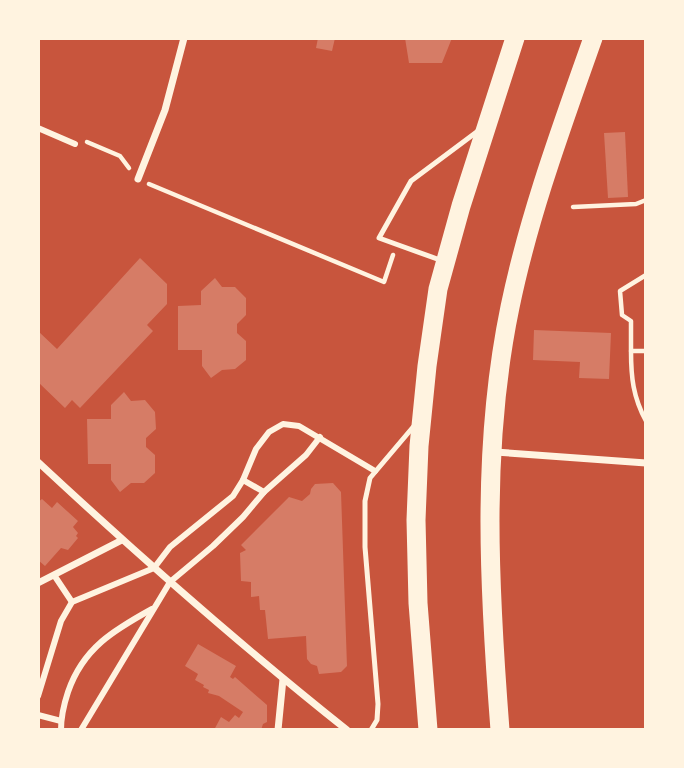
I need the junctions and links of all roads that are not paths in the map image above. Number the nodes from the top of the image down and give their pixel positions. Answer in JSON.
{"nodes":[{"id":1,"x":184,"y":38,"type":"edge"},
{"id":2,"x":515,"y":38,"type":"edge"},
{"id":3,"x":593,"y":38,"type":"edge"},
{"id":4,"x":486,"y":125,"type":"junction"},
{"id":5,"x":38,"y":128,"type":"edge"},
{"id":6,"x":75,"y":144,"type":"road end"},
{"id":7,"x":138,"y":179,"type":"road end"},
{"id":8,"x":446,"y":262,"type":"junction"},
{"id":9,"x":422,"y":415,"type":"junction"},
{"id":10,"x":320,"y":438,"type":"junction"},
{"id":11,"x":491,"y":452,"type":"junction"},
{"id":12,"x":38,"y":462,"type":"edge"},
{"id":13,"x":646,"y":463,"type":"edge"},
{"id":14,"x":375,"y":471,"type":"junction"},
{"id":15,"x":243,"y":480,"type":"junction"},
{"id":16,"x":264,"y":492,"type":"junction"},
{"id":17,"x":122,"y":540,"type":"junction"},
{"id":18,"x":153,"y":568,"type":"junction"},
{"id":19,"x":54,"y":575,"type":"junction"},
{"id":20,"x":170,"y":582,"type":"junction"},
{"id":21,"x":38,"y":583,"type":"edge"},
{"id":22,"x":72,"y":603,"type":"junction"},
{"id":23,"x":154,"y":608,"type":"junction"},
{"id":24,"x":282,"y":679,"type":"junction"},
{"id":25,"x":38,"y":696,"type":"edge"},
{"id":26,"x":38,"y":715,"type":"edge"},
{"id":27,"x":61,"y":721,"type":"junction"},
{"id":28,"x":61,"y":730,"type":"edge"},
{"id":29,"x":81,"y":730,"type":"edge"},
{"id":30,"x":278,"y":730,"type":"edge"},
{"id":31,"x":347,"y":730,"type":"edge"},
{"id":32,"x":371,"y":730,"type":"edge"},
{"id":33,"x":428,"y":730,"type":"edge"},
{"id":34,"x":500,"y":730,"type":"edge"}],
"edges":[{"from":1,"to":7,"type":"street"},
{"from":2,"to":4,"type":"highway"},
{"from":3,"to":11,"type":"highway"},
{"from":4,"to":8,"type":"highway"},
{"from":4,"to":8,"type":"lane"},
{"from":5,"to":6,"type":"street"},
{"from":8,"to":9,"type":"highway"},
{"from":9,"to":14,"type":"lane"},
{"from":9,"to":33,"type":"highway"},
{"from":10,"to":14,"type":"street"},
{"from":10,"to":15,"type":"street"},
{"from":10,"to":16,"type":"street"},
{"from":11,"to":13,"type":"street"},
{"from":11,"to":34,"type":"highway"},
{"from":12,"to":17,"type":"street"},
{"from":14,"to":32,"type":"lane"},
{"from":15,"to":16,"type":"street"},
{"from":15,"to":18,"type":"street"},
{"from":16,"to":20,"type":"street"},
{"from":17,"to":18,"type":"street"},
{"from":17,"to":19,"type":"street"},
{"from":18,"to":20,"type":"street"},
{"from":18,"to":22,"type":"street"},
{"from":19,"to":21,"type":"street"},
{"from":19,"to":22,"type":"street"},
{"from":20,"to":23,"type":"street"},
{"from":20,"to":24,"type":"street"},
{"from":22,"to":25,"type":"street"},
{"from":23,"to":27,"type":"street"},
{"from":23,"to":29,"type":"street"},
{"from":24,"to":30,"type":"street"},
{"from":24,"to":31,"type":"street"},
{"from":26,"to":27,"type":"street"},
{"from":27,"to":28,"type":"street"}]}
